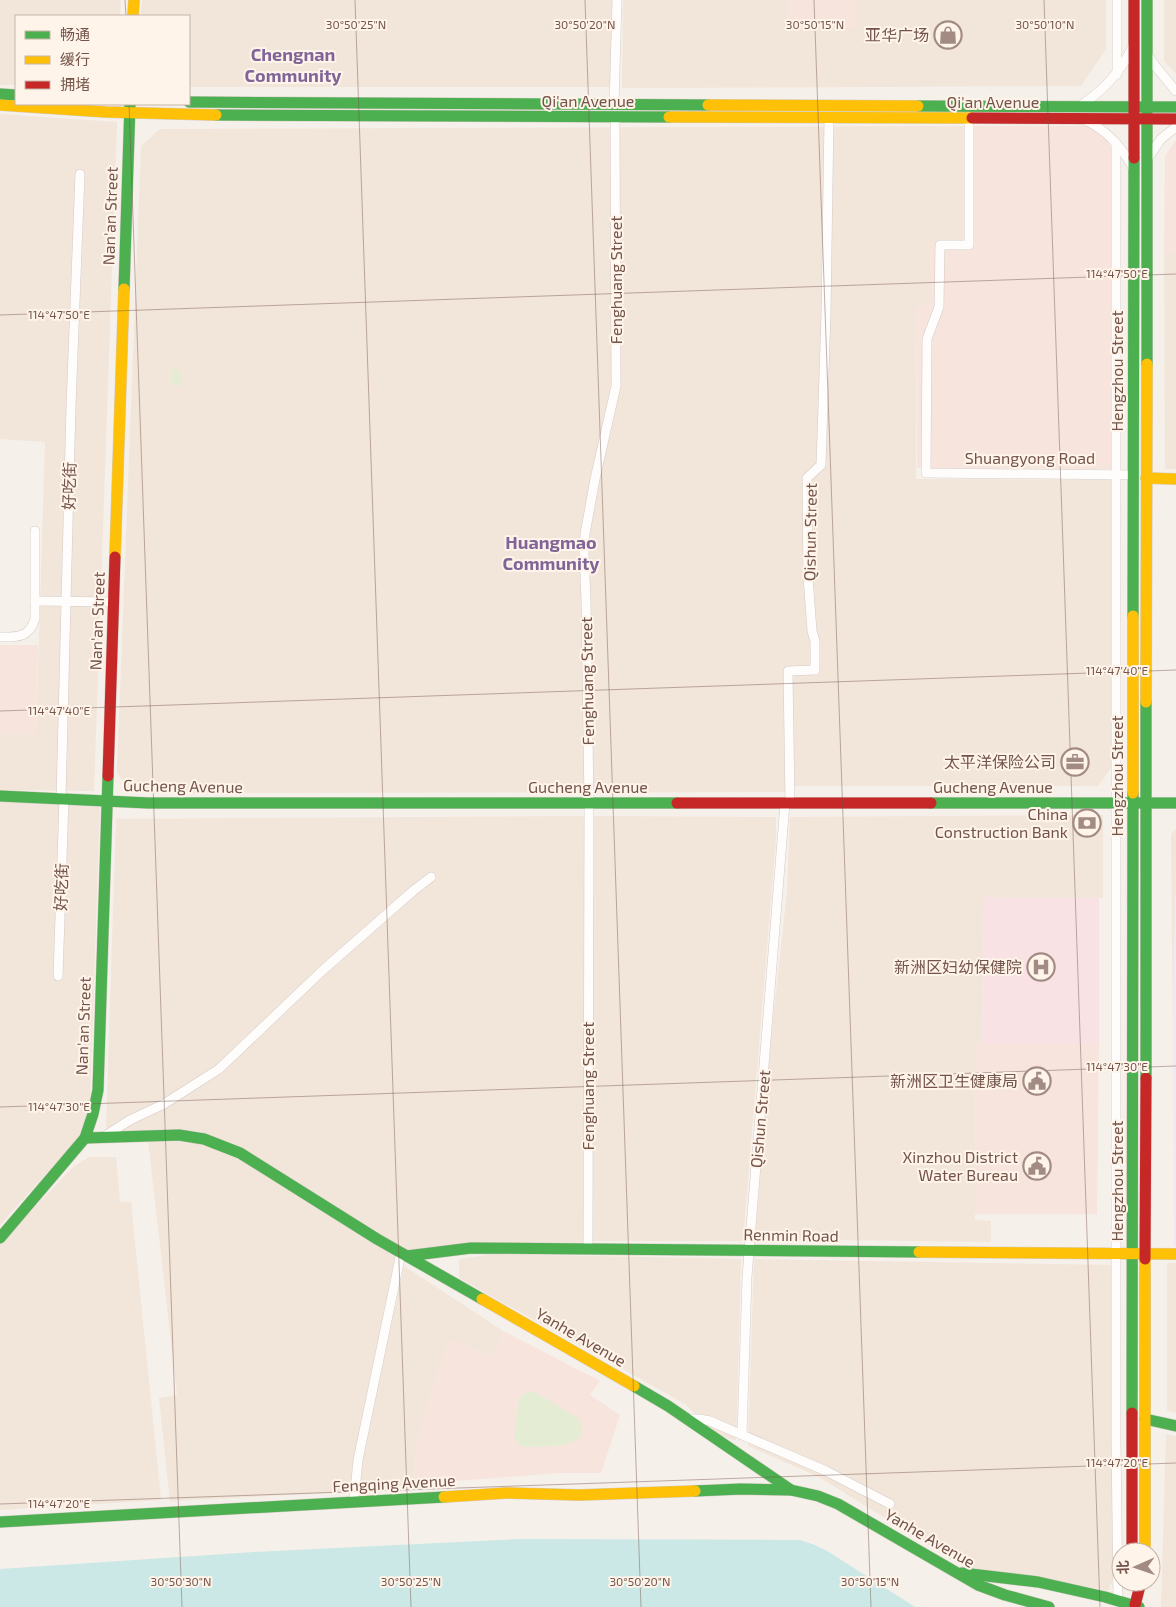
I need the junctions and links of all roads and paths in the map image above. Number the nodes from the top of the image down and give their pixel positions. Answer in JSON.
{"nodes":[{"id":1,"x":134,"y":0,"type":"edge"},
{"id":2,"x":617,"y":0,"type":"edge"},
{"id":3,"x":1117,"y":0,"type":"edge"},
{"id":4,"x":1134,"y":0,"type":"edge"},
{"id":5,"x":1147,"y":0,"type":"edge"},
{"id":6,"x":133,"y":15,"type":"edge"},
{"id":7,"x":1134,"y":43,"type":"junction"},
{"id":8,"x":1146,"y":53,"type":"junction"},
{"id":9,"x":1117,"y":74,"type":"junction"},
{"id":10,"x":1176,"y":91,"type":"edge"},
{"id":11,"x":0,"y":94,"type":"edge"},
{"id":12,"x":15,"y":95,"type":"edge"},
{"id":13,"x":190,"y":102,"type":"edge"},
{"id":14,"x":0,"y":106,"type":"edge"},
{"id":15,"x":614,"y":106,"type":"junction"},
{"id":16,"x":1079,"y":107,"type":"junction"},
{"id":17,"x":1134,"y":107,"type":"junction"},
{"id":18,"x":1176,"y":107,"type":"edge"},
{"id":19,"x":130,"y":108,"type":"edge"},
{"id":20,"x":1146,"y":113,"type":"junction"},
{"id":21,"x":615,"y":118,"type":"junction"},
{"id":22,"x":828,"y":118,"type":"junction"},
{"id":23,"x":969,"y":118,"type":"junction"},
{"id":24,"x":1082,"y":119,"type":"junction"},
{"id":25,"x":1134,"y":119,"type":"junction"},
{"id":26,"x":1176,"y":119,"type":"edge"},
{"id":27,"x":1176,"y":127,"type":"edge"},
{"id":28,"x":1116,"y":143,"type":"junction"},
{"id":29,"x":1146,"y":160,"type":"junction"},
{"id":30,"x":1134,"y":171,"type":"junction"},
{"id":31,"x":80,"y":174,"type":"dead end"},
{"id":32,"x":1117,"y":475,"type":"junction"},
{"id":33,"x":1133,"y":475,"type":"junction"},
{"id":34,"x":1146,"y":478,"type":"junction"},
{"id":35,"x":1176,"y":478,"type":"edge"},
{"id":36,"x":35,"y":531,"type":"dead end"},
{"id":37,"x":35,"y":602,"type":"junction"},
{"id":38,"x":66,"y":602,"type":"junction"},
{"id":39,"x":114,"y":602,"type":"junction"},
{"id":40,"x":0,"y":637,"type":"edge"},
{"id":41,"x":0,"y":796,"type":"edge"},
{"id":42,"x":62,"y":798,"type":"junction"},
{"id":43,"x":107,"y":801,"type":"junction"},
{"id":44,"x":588,"y":803,"type":"junction"},
{"id":45,"x":788,"y":803,"type":"junction"},
{"id":46,"x":1117,"y":803,"type":"junction"},
{"id":47,"x":1133,"y":803,"type":"junction"},
{"id":48,"x":1146,"y":803,"type":"junction"},
{"id":49,"x":1176,"y":803,"type":"edge"},
{"id":50,"x":431,"y":877,"type":"dead end"},
{"id":51,"x":58,"y":976,"type":"dead end"},
{"id":52,"x":85,"y":1138,"type":"junction"},
{"id":53,"x":103,"y":1138,"type":"junction"},
{"id":54,"x":0,"y":1238,"type":"edge"},
{"id":55,"x":588,"y":1249,"type":"junction"},
{"id":56,"x":749,"y":1250,"type":"junction"},
{"id":57,"x":1116,"y":1254,"type":"junction"},
{"id":58,"x":1133,"y":1254,"type":"junction"},
{"id":59,"x":1145,"y":1254,"type":"junction"},
{"id":60,"x":1176,"y":1254,"type":"edge"},
{"id":61,"x":404,"y":1255,"type":"junction"},
{"id":62,"x":688,"y":1419,"type":"junction"},
{"id":63,"x":1145,"y":1419,"type":"junction"},
{"id":64,"x":1176,"y":1426,"type":"edge"},
{"id":65,"x":742,"y":1435,"type":"junction"},
{"id":66,"x":791,"y":1490,"type":"junction"},
{"id":67,"x":354,"y":1502,"type":"junction"},
{"id":68,"x":890,"y":1504,"type":"dead end"},
{"id":69,"x":0,"y":1522,"type":"edge"},
{"id":70,"x":1132,"y":1542,"type":"edge"},
{"id":71,"x":1145,"y":1542,"type":"edge"},
{"id":72,"x":957,"y":1573,"type":"junction"},
{"id":73,"x":1135,"y":1592,"type":"edge"},
{"id":74,"x":1139,"y":1592,"type":"edge"},
{"id":75,"x":1118,"y":1601,"type":"junction"},
{"id":76,"x":1137,"y":1606,"type":"edge"},
{"id":77,"x":1049,"y":1607,"type":"edge"}],
"edges":[{"from":1,"to":6,"type":"main road"},
{"from":2,"to":15,"type":"street"},
{"from":3,"to":9,"type":"street"},
{"from":4,"to":7,"type":"main road","name":"Hengzhou Street"},
{"from":5,"to":8,"type":"main road","name":"Hengzhou Street"},
{"from":7,"to":9,"type":"street"},
{"from":7,"to":17,"type":"main road","name":"Hengzhou Street"},
{"from":8,"to":10,"type":"street"},
{"from":8,"to":20,"type":"main road","name":"Hengzhou Street"},
{"from":9,"to":16,"type":"street"},
{"from":11,"to":12,"type":"main road"},
{"from":13,"to":15,"type":"main road","name":"Qi'an Avenue"},
{"from":14,"to":19,"type":"main road","name":"Qi'an Avenue"},
{"from":15,"to":16,"type":"main road","name":"Qi'an Avenue"},
{"from":16,"to":17,"type":"main road","name":"Qi'an Avenue"},
{"from":17,"to":20,"type":"main road","name":"Qi'an Avenue"},
{"from":17,"to":25,"type":"main road","name":"Hengzhou Street"},
{"from":18,"to":20,"type":"main road","name":"Qi'an Avenue"},
{"from":19,"to":21,"type":"main road","name":"Qi'an Avenue"},
{"from":19,"to":39,"type":"main road","name":"Nan'an Street"},
{"from":20,"to":25,"type":"main road","name":"Qi'an Avenue"},
{"from":20,"to":26,"type":"main road","name":"Qi'an Avenue"},
{"from":20,"to":29,"type":"main road","name":"Hengzhou Street"},
{"from":21,"to":22,"type":"main road","name":"Qi'an Avenue"},
{"from":21,"to":44,"type":"street","name":"Fenghuang Street"},
{"from":22,"to":23,"type":"main road","name":"Qi'an Avenue"},
{"from":22,"to":45,"type":"street","name":"Qishun Street"},
{"from":23,"to":24,"type":"main road","name":"Qi'an Avenue"},
{"from":23,"to":32,"type":"street","name":"Shuangyong Road"},
{"from":24,"to":25,"type":"main road","name":"Qi'an Avenue"},
{"from":24,"to":28,"type":"street"},
{"from":25,"to":30,"type":"main road","name":"Hengzhou Street"},
{"from":27,"to":29,"type":"street"},
{"from":28,"to":30,"type":"street"},
{"from":28,"to":32,"type":"street"},
{"from":29,"to":34,"type":"main road","name":"Hengzhou Street"},
{"from":30,"to":33,"type":"main road","name":"Hengzhou Street"},
{"from":31,"to":38,"type":"street","name":"好吃街"},
{"from":32,"to":33,"type":"street","name":"Shuangyong Road"},
{"from":32,"to":46,"type":"street"},
{"from":33,"to":47,"type":"main road","name":"Hengzhou Street"},
{"from":34,"to":35,"type":"main road"},
{"from":34,"to":48,"type":"main road","name":"Hengzhou Street"},
{"from":36,"to":37,"type":"street"},
{"from":37,"to":38,"type":"street"},
{"from":37,"to":40,"type":"street"},
{"from":38,"to":39,"type":"street"},
{"from":38,"to":42,"type":"street","name":"好吃街"},
{"from":39,"to":43,"type":"main road","name":"Nan'an Street"},
{"from":41,"to":42,"type":"main road","name":"Gucheng Avenue"},
{"from":42,"to":43,"type":"main road","name":"Gucheng Avenue"},
{"from":42,"to":51,"type":"street","name":"好吃街"},
{"from":43,"to":44,"type":"main road","name":"Gucheng Avenue"},
{"from":43,"to":52,"type":"main road","name":"Nan'an Street"},
{"from":44,"to":45,"type":"main road","name":"Gucheng Avenue"},
{"from":44,"to":55,"type":"street","name":"Fenghuang Street"},
{"from":45,"to":46,"type":"main road","name":"Gucheng Avenue"},
{"from":45,"to":56,"type":"street","name":"Qishun Street"},
{"from":46,"to":47,"type":"main road","name":"Gucheng Avenue"},
{"from":46,"to":57,"type":"street"},
{"from":47,"to":48,"type":"main road","name":"Gucheng Avenue"},
{"from":47,"to":58,"type":"main road","name":"Hengzhou Street"},
{"from":48,"to":49,"type":"main road","name":"Gucheng Avenue"},
{"from":48,"to":59,"type":"main road","name":"Hengzhou Street"},
{"from":50,"to":53,"type":"street"},
{"from":52,"to":53,"type":"main road","name":"Yanhe Avenue"},
{"from":52,"to":54,"type":"main road"},
{"from":53,"to":61,"type":"main road","name":"Yanhe Avenue"},
{"from":55,"to":56,"type":"main road","name":"Renmin Road"},
{"from":55,"to":61,"type":"main road","name":"Renmin Road"},
{"from":56,"to":57,"type":"main road","name":"Renmin Road"},
{"from":56,"to":65,"type":"street","name":"Qishun Street"},
{"from":57,"to":58,"type":"main road","name":"Renmin Road"},
{"from":57,"to":75,"type":"street"},
{"from":58,"to":59,"type":"main road","name":"Renmin Road"},
{"from":58,"to":70,"type":"main road","name":"Hengzhou Street"},
{"from":59,"to":60,"type":"main road","name":"Renmin Road"},
{"from":59,"to":63,"type":"main road","name":"Hengzhou Street"},
{"from":61,"to":62,"type":"main road","name":"Yanhe Avenue"},
{"from":61,"to":67,"type":"street"},
{"from":62,"to":65,"type":"street"},
{"from":62,"to":66,"type":"main road","name":"Yanhe Avenue"},
{"from":63,"to":64,"type":"main road"},
{"from":63,"to":71,"type":"main road","name":"Hengzhou Street"},
{"from":65,"to":68,"type":"street"},
{"from":66,"to":67,"type":"main road","name":"Fengqing Avenue"},
{"from":66,"to":72,"type":"main road","name":"Yanhe Avenue"},
{"from":67,"to":69,"type":"main road","name":"Fengqing Avenue"},
{"from":72,"to":75,"type":"main road"},
{"from":72,"to":77,"type":"main road","name":"Yanhe Avenue"},
{"from":73,"to":76,"type":"main road"},
{"from":74,"to":76,"type":"main road"},
{"from":75,"to":76,"type":"main road"}]}
